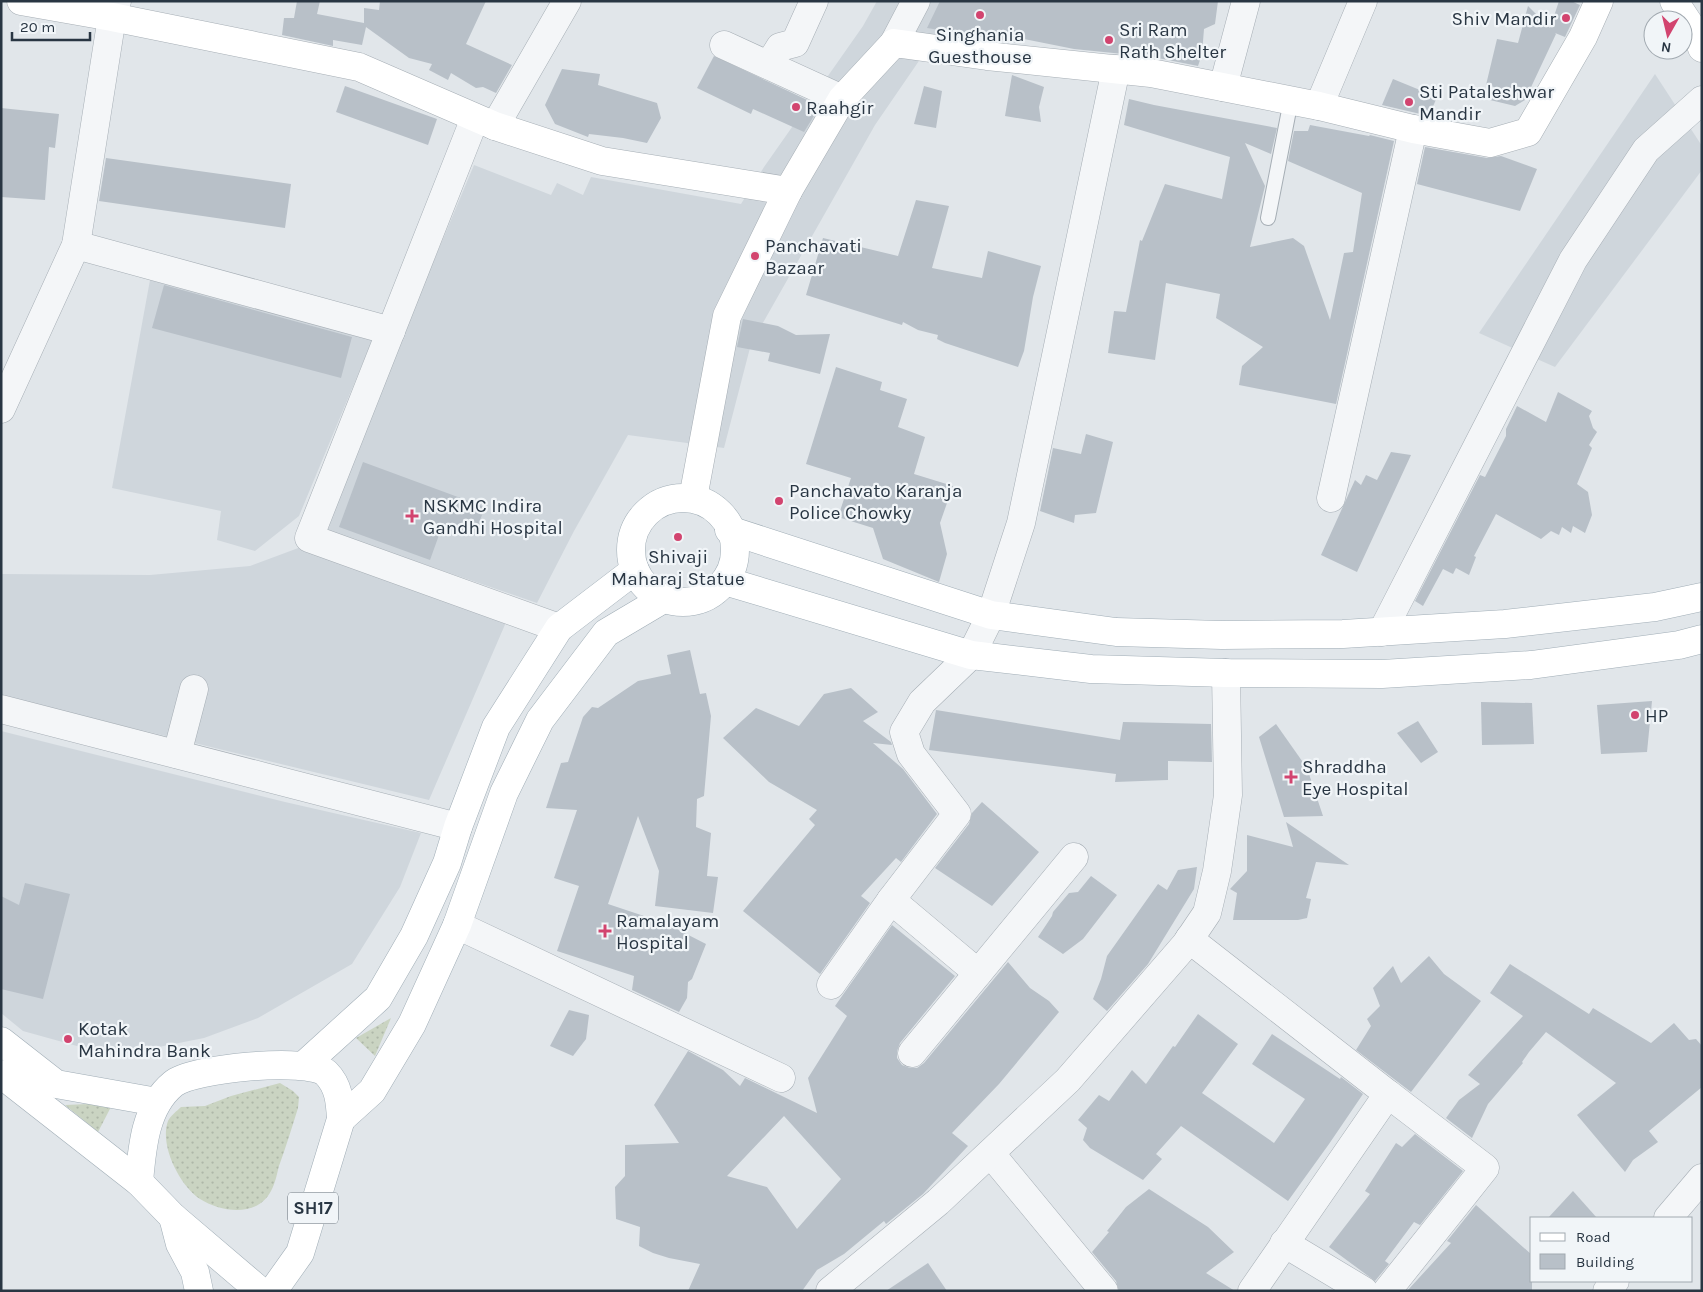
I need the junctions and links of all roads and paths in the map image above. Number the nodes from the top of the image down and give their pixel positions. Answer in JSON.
{"nodes":[{"id":1,"x":20,"y":1,"type":"edge"},
{"id":2,"x":566,"y":1,"type":"edge"},
{"id":3,"x":814,"y":1,"type":"edge"},
{"id":4,"x":916,"y":1,"type":"edge"},
{"id":5,"x":1246,"y":1,"type":"edge"},
{"id":6,"x":1363,"y":1,"type":"edge"},
{"id":7,"x":1599,"y":1,"type":"edge"},
{"id":8,"x":1674,"y":1,"type":"edge"},
{"id":9,"x":114,"y":9,"type":"edge"},
{"id":10,"x":894,"y":42,"type":"junction"},
{"id":11,"x":724,"y":45,"type":"dead end"},
{"id":12,"x":1702,"y":48,"type":"edge"},
{"id":13,"x":769,"y":65,"type":"junction"},
{"id":14,"x":1116,"y":69,"type":"junction"},
{"id":15,"x":1223,"y":87,"type":"junction"},
{"id":16,"x":842,"y":99,"type":"junction"},
{"id":17,"x":1291,"y":100,"type":"junction"},
{"id":18,"x":1702,"y":100,"type":"edge"},
{"id":19,"x":1319,"y":106,"type":"junction"},
{"id":20,"x":485,"y":122,"type":"junction"},
{"id":21,"x":1412,"y":129,"type":"junction"},
{"id":22,"x":788,"y":191,"type":"junction"},
{"id":23,"x":1268,"y":218,"type":"dead end"},
{"id":24,"x":76,"y":245,"type":"junction"},
{"id":25,"x":391,"y":331,"type":"junction"},
{"id":26,"x":1,"y":409,"type":"edge"},
{"id":27,"x":693,"y":498,"type":"junction"},
{"id":28,"x":1331,"y":498,"type":"dead end"},
{"id":29,"x":728,"y":530,"type":"junction"},
{"id":30,"x":635,"y":570,"type":"junction"},
{"id":31,"x":725,"y":580,"type":"junction"},
{"id":32,"x":664,"y":598,"type":"junction"},
{"id":33,"x":1702,"y":598,"type":"edge"},
{"id":34,"x":990,"y":615,"type":"junction"},
{"id":35,"x":559,"y":628,"type":"junction"},
{"id":36,"x":1382,"y":632,"type":"junction"},
{"id":37,"x":1702,"y":639,"type":"edge"},
{"id":38,"x":971,"y":655,"type":"junction"},
{"id":39,"x":1226,"y":673,"type":"junction"},
{"id":40,"x":194,"y":689,"type":"dead end"},
{"id":41,"x":1,"y":709,"type":"edge"},
{"id":42,"x":177,"y":754,"type":"junction"},
{"id":43,"x":458,"y":827,"type":"junction"},
{"id":44,"x":1074,"y":857,"type":"dead end"},
{"id":45,"x":891,"y":900,"type":"junction"},
{"id":46,"x":457,"y":925,"type":"junction"},
{"id":47,"x":1189,"y":939,"type":"junction"},
{"id":48,"x":978,"y":972,"type":"junction"},
{"id":49,"x":831,"y":986,"type":"dead end"},
{"id":50,"x":1,"y":1041,"type":"edge"},
{"id":51,"x":912,"y":1053,"type":"dead end"},
{"id":52,"x":303,"y":1066,"type":"junction"},
{"id":53,"x":1,"y":1074,"type":"edge"},
{"id":54,"x":781,"y":1078,"type":"dead end"},
{"id":55,"x":1388,"y":1094,"type":"junction"},
{"id":56,"x":157,"y":1102,"type":"junction"},
{"id":57,"x":341,"y":1119,"type":"junction"},
{"id":58,"x":991,"y":1154,"type":"junction"},
{"id":59,"x":1702,"y":1178,"type":"edge"},
{"id":60,"x":139,"y":1182,"type":"junction"},
{"id":61,"x":173,"y":1217,"type":"junction"},
{"id":62,"x":1669,"y":1217,"type":"edge"},
{"id":63,"x":1284,"y":1243,"type":"junction"},
{"id":64,"x":199,"y":1291,"type":"edge"},
{"id":65,"x":260,"y":1291,"type":"edge"},
{"id":66,"x":272,"y":1291,"type":"edge"},
{"id":67,"x":830,"y":1291,"type":"edge"},
{"id":68,"x":1104,"y":1291,"type":"edge"},
{"id":69,"x":1252,"y":1291,"type":"edge"},
{"id":70,"x":1364,"y":1291,"type":"edge"},
{"id":71,"x":1387,"y":1291,"type":"edge"}],
"edges":[{"from":1,"to":9,"type":"main road"},
{"from":2,"to":20,"type":"street"},
{"from":3,"to":13,"type":"street"},
{"from":4,"to":10,"type":"street"},
{"from":5,"to":15,"type":"street"},
{"from":6,"to":19,"type":"street"},
{"from":7,"to":21,"type":"main road"},
{"from":8,"to":12,"type":"main road"},
{"from":9,"to":20,"type":"main road"},
{"from":9,"to":24,"type":"street"},
{"from":10,"to":14,"type":"main road"},
{"from":10,"to":16,"type":"main road"},
{"from":11,"to":13,"type":"street"},
{"from":13,"to":16,"type":"street"},
{"from":14,"to":15,"type":"main road"},
{"from":14,"to":34,"type":"street"},
{"from":15,"to":17,"type":"main road"},
{"from":16,"to":22,"type":"main road"},
{"from":17,"to":19,"type":"main road"},
{"from":17,"to":23,"type":"lane"},
{"from":18,"to":36,"type":"street"},
{"from":19,"to":21,"type":"main road"},
{"from":20,"to":22,"type":"main road"},
{"from":20,"to":25,"type":"street"},
{"from":21,"to":28,"type":"street"},
{"from":22,"to":27,"type":"main road"},
{"from":24,"to":25,"type":"street"},
{"from":24,"to":26,"type":"street"},
{"from":25,"to":35,"type":"street"},
{"from":27,"to":29,"type":"main road"},
{"from":27,"to":30,"type":"main road"},
{"from":29,"to":31,"type":"main road"},
{"from":29,"to":34,"type":"main road"},
{"from":30,"to":32,"type":"main road"},
{"from":30,"to":35,"type":"main road"},
{"from":31,"to":32,"type":"main road"},
{"from":31,"to":38,"type":"main road"},
{"from":32,"to":46,"type":"main road"},
{"from":33,"to":36,"type":"main road"},
{"from":34,"to":36,"type":"main road"},
{"from":34,"to":38,"type":"street"},
{"from":35,"to":43,"type":"main road"},
{"from":37,"to":39,"type":"main road"},
{"from":38,"to":39,"type":"main road"},
{"from":38,"to":45,"type":"street"},
{"from":39,"to":47,"type":"street"},
{"from":40,"to":42,"type":"street"},
{"from":41,"to":42,"type":"street"},
{"from":42,"to":43,"type":"street"},
{"from":43,"to":52,"type":"main road"},
{"from":44,"to":48,"type":"street"},
{"from":45,"to":48,"type":"street"},
{"from":45,"to":49,"type":"street"},
{"from":46,"to":54,"type":"street"},
{"from":46,"to":57,"type":"main road"},
{"from":47,"to":55,"type":"street"},
{"from":47,"to":58,"type":"street"},
{"from":48,"to":51,"type":"street"},
{"from":50,"to":56,"type":"main road"},
{"from":52,"to":56,"type":"main road"},
{"from":52,"to":57,"type":"main road"},
{"from":53,"to":60,"type":"main road"},
{"from":55,"to":63,"type":"street"},
{"from":55,"to":71,"type":"street"},
{"from":56,"to":60,"type":"main road"},
{"from":57,"to":66,"type":"main road","number":"SH17"},
{"from":58,"to":67,"type":"street"},
{"from":58,"to":68,"type":"street"},
{"from":59,"to":62,"type":"street"},
{"from":60,"to":61,"type":"main road"},
{"from":61,"to":64,"type":"main road"},
{"from":61,"to":65,"type":"main road"},
{"from":63,"to":69,"type":"street"},
{"from":63,"to":70,"type":"street"}]}
